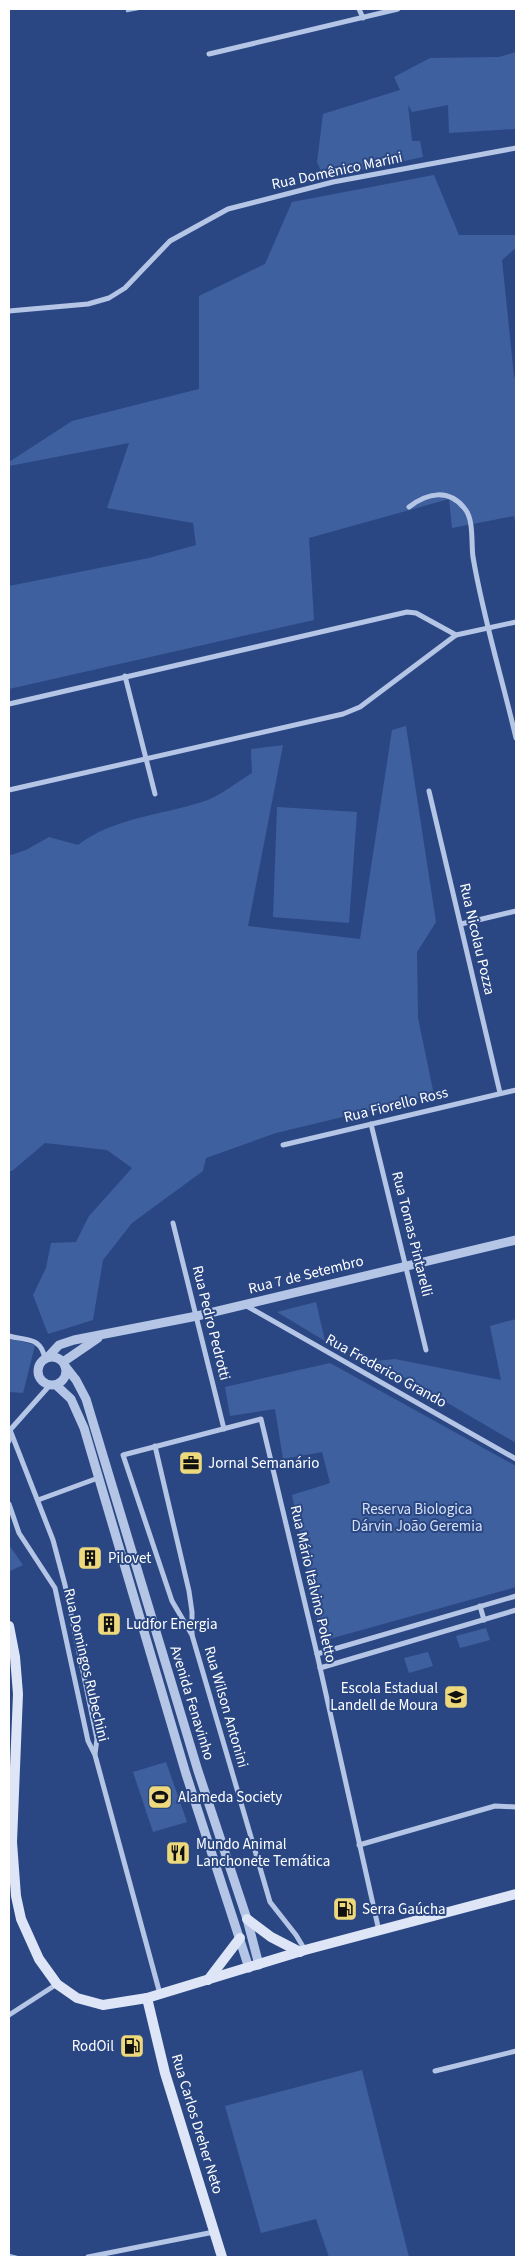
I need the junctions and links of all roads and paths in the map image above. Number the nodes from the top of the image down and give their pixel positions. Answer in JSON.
{"nodes":[{"id":1,"x":359,"y":9,"type":"edge"},
{"id":2,"x":398,"y":9,"type":"edge"},
{"id":3,"x":363,"y":18,"type":"junction"},
{"id":4,"x":209,"y":54,"type":"dead end"},
{"id":5,"x":516,"y":148,"type":"edge"},
{"id":6,"x":9,"y":311,"type":"edge"},
{"id":7,"x":409,"y":507,"type":"dead end"},
{"id":8,"x":516,"y":622,"type":"edge"},
{"id":9,"x":490,"y":628,"type":"junction"},
{"id":10,"x":456,"y":635,"type":"junction"},
{"id":11,"x":125,"y":676,"type":"junction"},
{"id":12,"x":9,"y":704,"type":"edge"},
{"id":13,"x":516,"y":737,"type":"edge"},
{"id":14,"x":146,"y":760,"type":"junction"},
{"id":15,"x":9,"y":790,"type":"edge"},
{"id":16,"x":430,"y":791,"type":"dead end"},
{"id":17,"x":155,"y":794,"type":"dead end"},
{"id":18,"x":516,"y":911,"type":"edge"},
{"id":19,"x":461,"y":924,"type":"junction"},
{"id":20,"x":516,"y":1090,"type":"edge"},
{"id":21,"x":500,"y":1093,"type":"junction"},
{"id":22,"x":371,"y":1124,"type":"junction"},
{"id":23,"x":283,"y":1145,"type":"dead end"},
{"id":24,"x":173,"y":1223,"type":"dead end"},
{"id":25,"x":516,"y":1240,"type":"edge"},
{"id":26,"x":407,"y":1264,"type":"junction"},
{"id":27,"x":244,"y":1305,"type":"junction"},
{"id":28,"x":197,"y":1316,"type":"junction"},
{"id":29,"x":102,"y":1335,"type":"junction"},
{"id":30,"x":9,"y":1336,"type":"edge"},
{"id":31,"x":426,"y":1350,"type":"dead end"},
{"id":32,"x":46,"y":1358,"type":"junction"},
{"id":33,"x":64,"y":1364,"type":"junction"},
{"id":34,"x":53,"y":1385,"type":"junction"},
{"id":35,"x":224,"y":1429,"type":"junction"},
{"id":36,"x":10,"y":1430,"type":"junction"},
{"id":37,"x":9,"y":1441,"type":"edge"},
{"id":38,"x":155,"y":1446,"type":"junction"},
{"id":39,"x":102,"y":1450,"type":"junction"},
{"id":40,"x":91,"y":1454,"type":"junction"},
{"id":41,"x":516,"y":1459,"type":"edge"},
{"id":42,"x":98,"y":1478,"type":"junction"},
{"id":43,"x":38,"y":1500,"type":"junction"},
{"id":44,"x":9,"y":1504,"type":"edge"},
{"id":45,"x":140,"y":1578,"type":"junction"},
{"id":46,"x":128,"y":1582,"type":"junction"},
{"id":47,"x":516,"y":1596,"type":"edge"},
{"id":48,"x":480,"y":1606,"type":"junction"},
{"id":49,"x":516,"y":1610,"type":"edge"},
{"id":50,"x":484,"y":1620,"type":"junction"},
{"id":51,"x":9,"y":1626,"type":"edge"},
{"id":52,"x":192,"y":1635,"type":"junction"},
{"id":53,"x":160,"y":1644,"type":"junction"},
{"id":54,"x":148,"y":1647,"type":"junction"},
{"id":55,"x":317,"y":1654,"type":"junction"},
{"id":56,"x":320,"y":1668,"type":"junction"},
{"id":57,"x":178,"y":1707,"type":"junction"},
{"id":58,"x":167,"y":1710,"type":"junction"},
{"id":59,"x":95,"y":1754,"type":"junction"},
{"id":60,"x":198,"y":1771,"type":"junction"},
{"id":61,"x":186,"y":1774,"type":"junction"},
{"id":62,"x":516,"y":1807,"type":"edge"},
{"id":63,"x":219,"y":1834,"type":"junction"},
{"id":64,"x":208,"y":1838,"type":"junction"},
{"id":65,"x":359,"y":1845,"type":"junction"},
{"id":66,"x":516,"y":1894,"type":"edge"},
{"id":67,"x":240,"y":1899,"type":"junction"},
{"id":68,"x":230,"y":1903,"type":"junction"},
{"id":69,"x":247,"y":1919,"type":"junction"},
{"id":70,"x":379,"y":1931,"type":"junction"},
{"id":71,"x":240,"y":1938,"type":"junction"},
{"id":72,"x":302,"y":1951,"type":"junction"},
{"id":73,"x":260,"y":1965,"type":"junction"},
{"id":74,"x":249,"y":1968,"type":"junction"},
{"id":75,"x":208,"y":1980,"type":"junction"},
{"id":76,"x":57,"y":1984,"type":"junction"},
{"id":77,"x":160,"y":1994,"type":"junction"},
{"id":78,"x":147,"y":1998,"type":"junction"},
{"id":79,"x":9,"y":2015,"type":"edge"},
{"id":80,"x":516,"y":2051,"type":"edge"},
{"id":81,"x":435,"y":2071,"type":"dead end"},
{"id":82,"x":214,"y":2232,"type":"junction"},
{"id":83,"x":88,"y":2257,"type":"edge"},
{"id":84,"x":222,"y":2257,"type":"edge"}],
"edges":[{"from":1,"to":3,"type":"street"},
{"from":2,"to":3,"type":"street"},
{"from":3,"to":4,"type":"street"},
{"from":5,"to":6,"type":"street","name":"Rua Domênico Marini"},
{"from":7,"to":9,"type":"street"},
{"from":8,"to":9,"type":"street"},
{"from":9,"to":10,"type":"street"},
{"from":9,"to":13,"type":"street"},
{"from":10,"to":11,"type":"street"},
{"from":10,"to":14,"type":"street"},
{"from":11,"to":12,"type":"street"},
{"from":11,"to":14,"type":"street"},
{"from":14,"to":15,"type":"street"},
{"from":14,"to":17,"type":"street"},
{"from":16,"to":19,"type":"street","name":"Rua Nicolau Pozza"},
{"from":18,"to":19,"type":"street"},
{"from":19,"to":21,"type":"street","name":"Rua Nicolau Pozza"},
{"from":20,"to":21,"type":"street","name":"Rua Fiorello Ross"},
{"from":21,"to":22,"type":"street","name":"Rua Fiorello Ross"},
{"from":22,"to":23,"type":"street","name":"Rua Fiorello Ross"},
{"from":22,"to":26,"type":"street","name":"Rua Tomas Pintarelli"},
{"from":24,"to":28,"type":"street","name":"Rua Pedro Pedrotti"},
{"from":25,"to":26,"type":"street","name":"Rua 7 de Setembro"},
{"from":26,"to":27,"type":"street","name":"Rua 7 de Setembro"},
{"from":26,"to":31,"type":"street","name":"Rua Tomas Pintarelli"},
{"from":27,"to":28,"type":"street","name":"Rua 7 de Setembro"},
{"from":27,"to":41,"type":"street","name":"Rua Frederico Grando"},
{"from":28,"to":29,"type":"street","name":"Rua 7 de Setembro"},
{"from":28,"to":35,"type":"street","name":"Rua Pedro Pedrotti"},
{"from":29,"to":32,"type":"street","name":"Rua 7 de Setembro"},
{"from":29,"to":33,"type":"street","name":"Rua 7 de Setembro"},
{"from":30,"to":32,"type":"street"},
{"from":32,"to":33,"type":"street"},
{"from":32,"to":34,"type":"street"},
{"from":33,"to":34,"type":"street"},
{"from":33,"to":39,"type":"street","name":"Avenida Fenavinho"},
{"from":34,"to":36,"type":"street"},
{"from":34,"to":40,"type":"street","name":"Avenida Fenavinho"},
{"from":35,"to":38,"type":"street"},
{"from":35,"to":55,"type":"street","name":"Rua Mário Italvino Poletto"},
{"from":36,"to":37,"type":"street"},
{"from":36,"to":43,"type":"street","name":"Rua Domingos Rubechini"},
{"from":38,"to":52,"type":"street","name":"Rua Wilson Antonini"},
{"from":38,"to":52,"type":"street","name":"Rua Wilson Antonini"},
{"from":39,"to":40,"type":"street"},
{"from":39,"to":45,"type":"street","name":"Avenida Fenavinho"},
{"from":40,"to":42,"type":"street","name":"Avenida Fenavinho"},
{"from":42,"to":43,"type":"street"},
{"from":42,"to":46,"type":"street","name":"Avenida Fenavinho"},
{"from":43,"to":59,"type":"street","name":"Rua Domingos Rubechini"},
{"from":44,"to":59,"type":"street","name":"Rua Domingos Rubechini"},
{"from":45,"to":46,"type":"street"},
{"from":45,"to":53,"type":"street","name":"Avenida Fenavinho"},
{"from":46,"to":54,"type":"street","name":"Avenida Fenavinho"},
{"from":47,"to":48,"type":"street"},
{"from":48,"to":50,"type":"street"},
{"from":48,"to":55,"type":"street"},
{"from":49,"to":50,"type":"street"},
{"from":50,"to":56,"type":"street"},
{"from":51,"to":76,"type":"main road"},
{"from":52,"to":72,"type":"street","name":"Rua Wilson Antonini"},
{"from":53,"to":54,"type":"street"},
{"from":53,"to":57,"type":"street","name":"Avenida Fenavinho"},
{"from":54,"to":58,"type":"street","name":"Avenida Fenavinho"},
{"from":55,"to":56,"type":"street","name":"Rua Mário Italvino Poletto"},
{"from":56,"to":65,"type":"street","name":"Rua Mário Italvino Poletto"},
{"from":57,"to":58,"type":"street"},
{"from":57,"to":60,"type":"street","name":"Avenida Fenavinho"},
{"from":58,"to":61,"type":"street","name":"Avenida Fenavinho"},
{"from":59,"to":77,"type":"street","name":"Rua Domingos Rubechini"},
{"from":60,"to":61,"type":"street"},
{"from":60,"to":63,"type":"street","name":"Avenida Fenavinho"},
{"from":61,"to":64,"type":"street","name":"Avenida Fenavinho"},
{"from":62,"to":65,"type":"street"},
{"from":63,"to":64,"type":"street"},
{"from":63,"to":67,"type":"street","name":"Avenida Fenavinho"},
{"from":64,"to":68,"type":"street","name":"Avenida Fenavinho"},
{"from":65,"to":70,"type":"street","name":"Rua Mário Italvino Poletto"},
{"from":66,"to":70,"type":"main road"},
{"from":67,"to":68,"type":"street"},
{"from":67,"to":69,"type":"street","name":"Avenida Fenavinho"},
{"from":68,"to":71,"type":"street","name":"Avenida Fenavinho"},
{"from":69,"to":72,"type":"main road"},
{"from":69,"to":73,"type":"street","name":"Avenida Fenavinho"},
{"from":70,"to":72,"type":"main road"},
{"from":71,"to":74,"type":"street","name":"Avenida Fenavinho"},
{"from":71,"to":75,"type":"main road"},
{"from":72,"to":73,"type":"main road"},
{"from":73,"to":74,"type":"main road"},
{"from":74,"to":75,"type":"main road"},
{"from":75,"to":77,"type":"main road"},
{"from":76,"to":78,"type":"main road"},
{"from":76,"to":79,"type":"street"},
{"from":77,"to":78,"type":"main road"},
{"from":78,"to":82,"type":"main road","name":"Rua Carlos Dreher Neto"},
{"from":80,"to":81,"type":"street"},
{"from":82,"to":83,"type":"street"},
{"from":82,"to":84,"type":"main road","name":"Rua Carlos Dreher Neto"}]}
